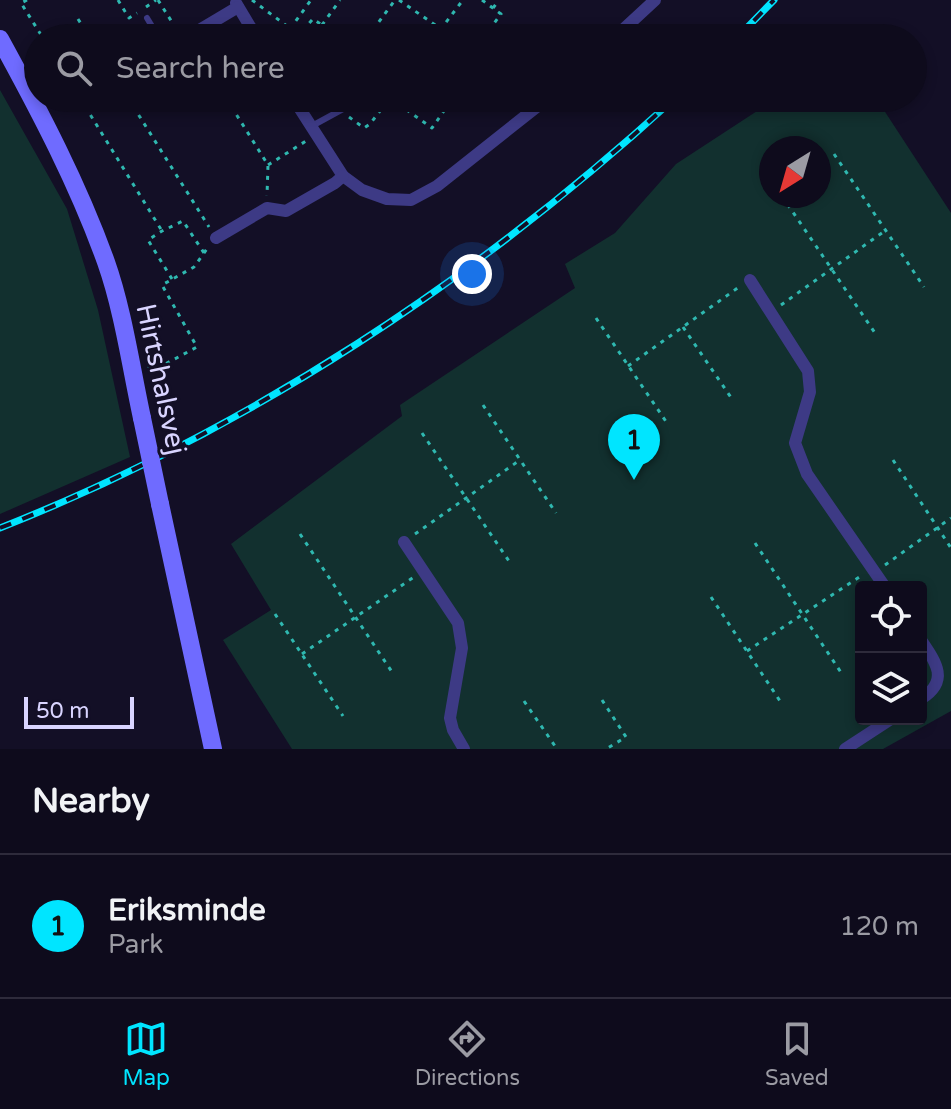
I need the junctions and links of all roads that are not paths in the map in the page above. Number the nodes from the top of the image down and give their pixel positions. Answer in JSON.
{"nodes":[{"id":1,"x":649,"y":2,"type":"edge"},
{"id":2,"x":236,"y":3,"type":"edge"},
{"id":3,"x":147,"y":18,"type":"dead end"},
{"id":4,"x":151,"y":24,"type":"edge"},
{"id":5,"x":206,"y":24,"type":"edge"},
{"id":6,"x":249,"y":24,"type":"edge"},
{"id":7,"x":628,"y":24,"type":"edge"},
{"id":8,"x":0,"y":39,"type":"edge"},
{"id":9,"x":24,"y":83,"type":"edge"},
{"id":10,"x":40,"y":112,"type":"edge"},
{"id":11,"x":301,"y":112,"type":"edge"},
{"id":12,"x":337,"y":112,"type":"edge"},
{"id":13,"x":526,"y":112,"type":"edge"},
{"id":14,"x":313,"y":131,"type":"junction"},
{"id":15,"x":343,"y":176,"type":"junction"},
{"id":16,"x":216,"y":238,"type":"road end"},
{"id":17,"x":750,"y":280,"type":"road end"},
{"id":18,"x":404,"y":542,"type":"road end"},
{"id":19,"x":881,"y":581,"type":"edge"},
{"id":20,"x":927,"y":649,"type":"edge"},
{"id":21,"x":927,"y":696,"type":"edge"},
{"id":22,"x":882,"y":725,"type":"edge"},
{"id":23,"x":213,"y":749,"type":"edge"},
{"id":24,"x":464,"y":749,"type":"edge"},
{"id":25,"x":845,"y":749,"type":"edge"}],
"edges":[{"from":1,"to":7,"type":"street"},
{"from":2,"to":5,"type":"street"},
{"from":2,"to":6,"type":"street"},
{"from":3,"to":4,"type":"lane"},
{"from":8,"to":9,"type":"street","name":"Hirtshalsvej","bridge":true},
{"from":10,"to":23,"type":"street","name":"Hirtshalsvej","bridge":true},
{"from":11,"to":14,"type":"street"},
{"from":12,"to":14,"type":"lane"},
{"from":13,"to":15,"type":"street"},
{"from":14,"to":15,"type":"street"},
{"from":15,"to":16,"type":"street"},
{"from":17,"to":19,"type":"street"},
{"from":18,"to":24,"type":"street"},
{"from":20,"to":21,"type":"street"},
{"from":22,"to":25,"type":"street"}]}
